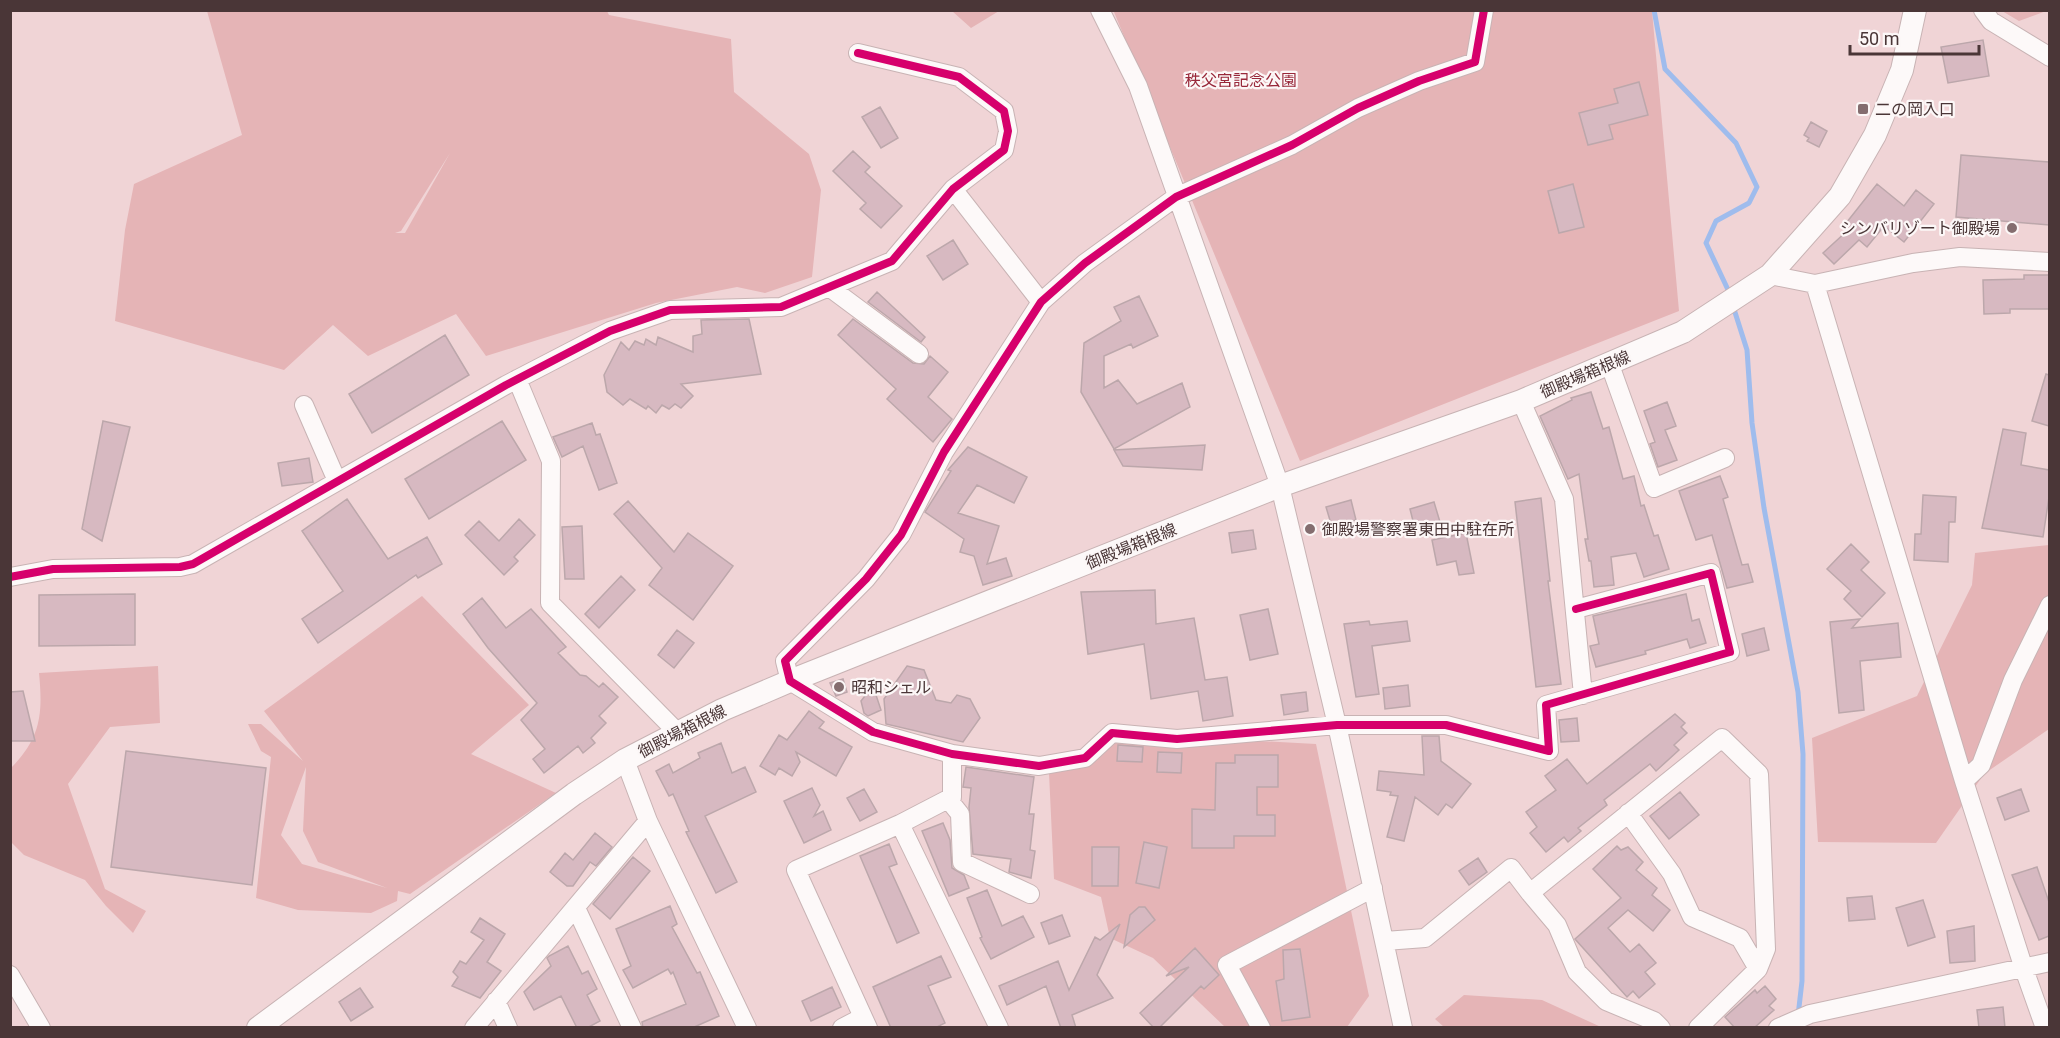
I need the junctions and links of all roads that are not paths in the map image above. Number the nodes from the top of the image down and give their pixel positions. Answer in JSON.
{"nodes":[{"id":1,"x":1100,"y":10,"type":"edge"},
{"id":2,"x":1484,"y":10,"type":"edge"},
{"id":3,"x":1915,"y":10,"type":"edge"},
{"id":4,"x":1983,"y":10,"type":"edge"},
{"id":5,"x":858,"y":53,"type":"dead end"},
{"id":6,"x":2049,"y":57,"type":"edge"},
{"id":7,"x":953,"y":189,"type":"junction"},
{"id":8,"x":1176,"y":197,"type":"junction"},
{"id":9,"x":2049,"y":262,"type":"edge"},
{"id":10,"x":1770,"y":275,"type":"junction"},
{"id":11,"x":1815,"y":284,"type":"junction"},
{"id":12,"x":829,"y":288,"type":"junction"},
{"id":13,"x":1041,"y":302,"type":"junction"},
{"id":14,"x":919,"y":354,"type":"dead end"},
{"id":15,"x":1610,"y":365,"type":"junction"},
{"id":16,"x":517,"y":379,"type":"junction"},
{"id":17,"x":1521,"y":401,"type":"junction"},
{"id":18,"x":304,"y":405,"type":"dead end"},
{"id":19,"x":1725,"y":458,"type":"dead end"},
{"id":20,"x":337,"y":482,"type":"junction"},
{"id":21,"x":1280,"y":486,"type":"junction"},
{"id":22,"x":10,"y":577,"type":"edge"},
{"id":23,"x":2049,"y":605,"type":"edge"},
{"id":24,"x":1576,"y":609,"type":"junction"},
{"id":25,"x":790,"y":681,"type":"junction"},
{"id":26,"x":1584,"y":695,"type":"junction"},
{"id":27,"x":1337,"y":724,"type":"junction"},
{"id":28,"x":678,"y":733,"type":"junction"},
{"id":29,"x":952,"y":754,"type":"junction"},
{"id":30,"x":625,"y":760,"type":"junction"},
{"id":31,"x":1965,"y":781,"type":"junction"},
{"id":32,"x":948,"y":799,"type":"junction"},
{"id":33,"x":1628,"y":813,"type":"junction"},
{"id":34,"x":648,"y":821,"type":"junction"},
{"id":35,"x":900,"y":824,"type":"junction"},
{"id":36,"x":1373,"y":888,"type":"junction"},
{"id":37,"x":1530,"y":893,"type":"junction"},
{"id":38,"x":1030,"y":894,"type":"dead end"},
{"id":39,"x":576,"y":908,"type":"junction"},
{"id":40,"x":1385,"y":941,"type":"junction"},
{"id":41,"x":2049,"y":962,"type":"edge"},
{"id":42,"x":1758,"y":969,"type":"junction"},
{"id":43,"x":2024,"y":969,"type":"junction"},
{"id":44,"x":10,"y":975,"type":"edge"},
{"id":45,"x":496,"y":1001,"type":"junction"},
{"id":46,"x":866,"y":1022,"type":"edge"},
{"id":47,"x":41,"y":1028,"type":"edge"},
{"id":48,"x":258,"y":1028,"type":"edge"},
{"id":49,"x":474,"y":1028,"type":"edge"},
{"id":50,"x":508,"y":1028,"type":"edge"},
{"id":51,"x":632,"y":1028,"type":"edge"},
{"id":52,"x":747,"y":1028,"type":"edge"},
{"id":53,"x":842,"y":1028,"type":"edge"},
{"id":54,"x":999,"y":1028,"type":"edge"},
{"id":55,"x":1261,"y":1028,"type":"edge"},
{"id":56,"x":1403,"y":1028,"type":"edge"},
{"id":57,"x":1661,"y":1028,"type":"edge"},
{"id":58,"x":1698,"y":1028,"type":"edge"},
{"id":59,"x":1778,"y":1028,"type":"edge"},
{"id":60,"x":2045,"y":1028,"type":"edge"}],
"edges":[{"from":1,"to":8,"type":"street"},
{"from":2,"to":8,"type":"street"},
{"from":3,"to":10,"type":"main road","name":"御殿場箱根線"},
{"from":4,"to":6,"type":"street"},
{"from":5,"to":7,"type":"street"},
{"from":7,"to":12,"type":"street"},
{"from":7,"to":13,"type":"street"},
{"from":8,"to":13,"type":"street"},
{"from":8,"to":21,"type":"street"},
{"from":9,"to":11,"type":"street"},
{"from":10,"to":11,"type":"street"},
{"from":10,"to":15,"type":"main road","name":"御殿場箱根線"},
{"from":11,"to":31,"type":"street"},
{"from":12,"to":14,"type":"street"},
{"from":12,"to":16,"type":"street"},
{"from":13,"to":25,"type":"street"},
{"from":15,"to":17,"type":"main road","name":"御殿場箱根線"},
{"from":15,"to":19,"type":"street"},
{"from":16,"to":20,"type":"street"},
{"from":16,"to":28,"type":"street"},
{"from":17,"to":21,"type":"main road","name":"御殿場箱根線"},
{"from":17,"to":24,"type":"street"},
{"from":18,"to":20,"type":"street"},
{"from":20,"to":22,"type":"street"},
{"from":21,"to":25,"type":"main road","name":"御殿場箱根線"},
{"from":21,"to":27,"type":"street"},
{"from":23,"to":31,"type":"street"},
{"from":24,"to":26,"type":"street"},
{"from":24,"to":26,"type":"street"},
{"from":25,"to":28,"type":"main road","name":"御殿場箱根線"},
{"from":25,"to":29,"type":"street"},
{"from":26,"to":27,"type":"street"},
{"from":27,"to":29,"type":"street"},
{"from":27,"to":36,"type":"street"},
{"from":28,"to":30,"type":"main road","name":"御殿場箱根線"},
{"from":29,"to":32,"type":"street"},
{"from":30,"to":34,"type":"street"},
{"from":30,"to":48,"type":"main road","name":"御殿場箱根線"},
{"from":31,"to":43,"type":"street"},
{"from":32,"to":35,"type":"street"},
{"from":32,"to":38,"type":"street"},
{"from":33,"to":37,"type":"street"},
{"from":33,"to":42,"type":"street"},
{"from":33,"to":42,"type":"street"},
{"from":34,"to":39,"type":"street"},
{"from":34,"to":52,"type":"street"},
{"from":35,"to":46,"type":"street"},
{"from":35,"to":54,"type":"street"},
{"from":36,"to":40,"type":"street"},
{"from":36,"to":55,"type":"street"},
{"from":37,"to":40,"type":"street"},
{"from":37,"to":57,"type":"street"},
{"from":39,"to":45,"type":"street"},
{"from":39,"to":51,"type":"street"},
{"from":40,"to":56,"type":"street"},
{"from":41,"to":43,"type":"street"},
{"from":42,"to":58,"type":"street"},
{"from":43,"to":59,"type":"street"},
{"from":43,"to":60,"type":"street"},
{"from":44,"to":47,"type":"street"},
{"from":45,"to":49,"type":"street"},
{"from":45,"to":50,"type":"street"},
{"from":46,"to":53,"type":"street"}]}
